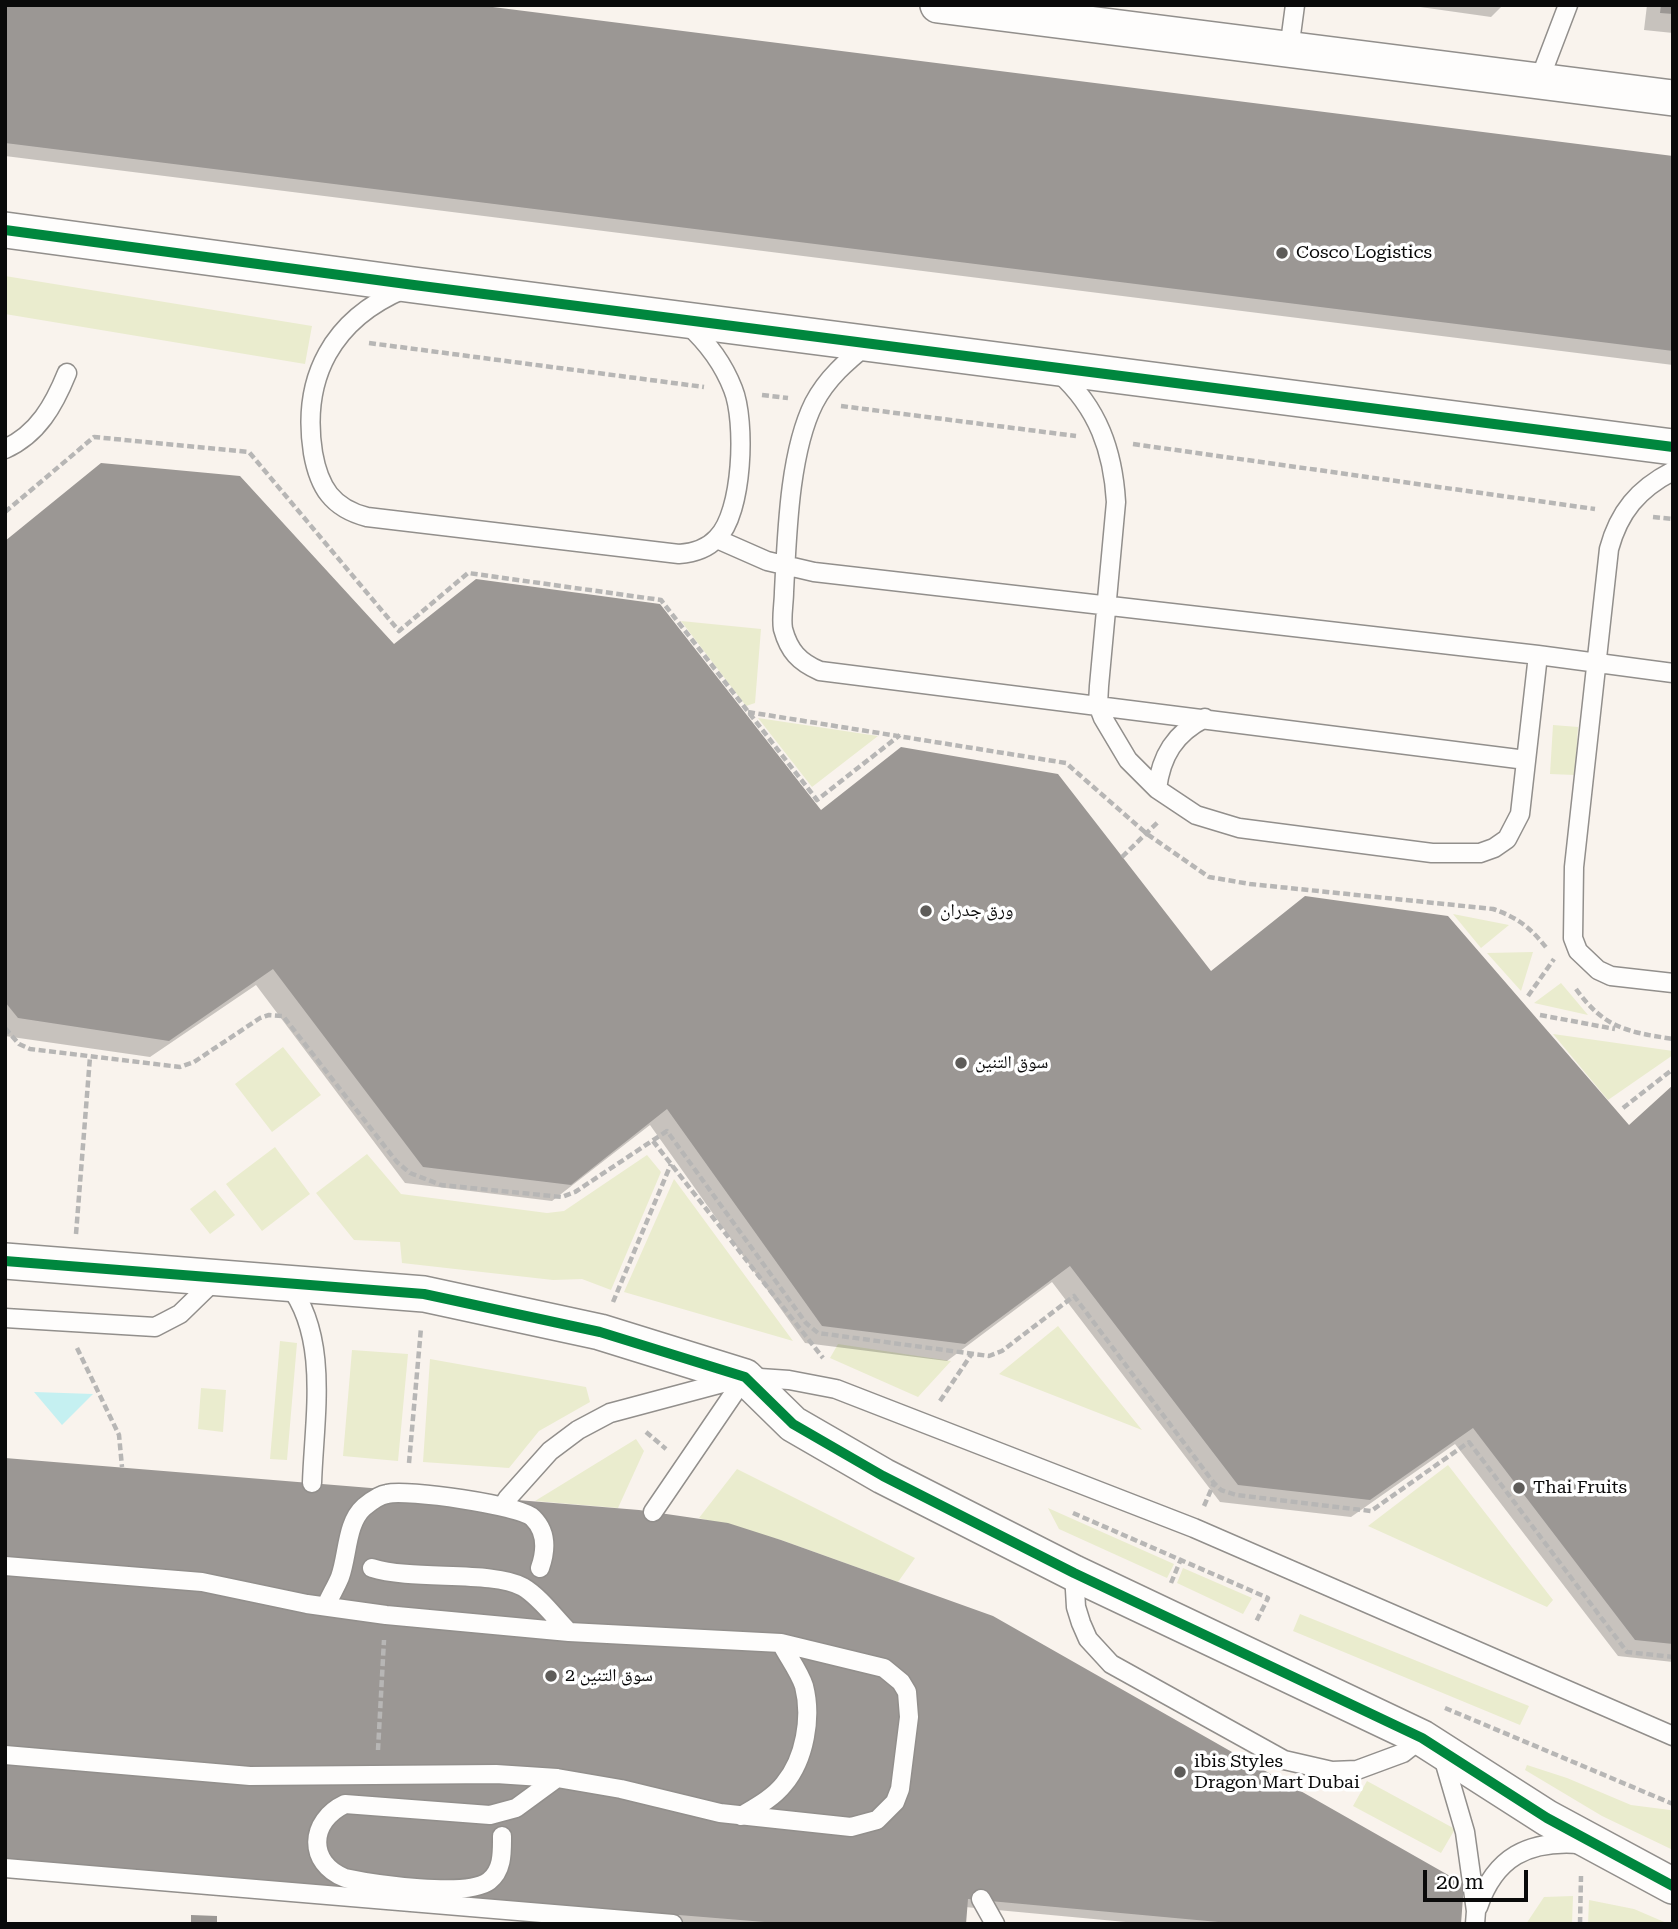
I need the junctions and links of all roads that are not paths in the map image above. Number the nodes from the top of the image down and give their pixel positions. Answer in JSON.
{"nodes":[{"id":1,"x":938,"y":5,"type":"edge"},
{"id":2,"x":1295,"y":5,"type":"edge"},
{"id":3,"x":1568,"y":5,"type":"edge"},
{"id":4,"x":1006,"y":9,"type":"edge"},
{"id":5,"x":1289,"y":50,"type":"junction"},
{"id":6,"x":1539,"y":81,"type":"junction"},
{"id":7,"x":1673,"y":98,"type":"edge"},
{"id":8,"x":5,"y":230,"type":"edge"},
{"id":9,"x":414,"y":285,"type":"junction"},
{"id":10,"x":680,"y":318,"type":"junction"},
{"id":11,"x":870,"y":342,"type":"junction"},
{"id":12,"x":1051,"y":365,"type":"junction"},
{"id":13,"x":67,"y":373,"type":"dead end"},
{"id":14,"x":1673,"y":447,"type":"edge"},
{"id":15,"x":5,"y":449,"type":"edge"},
{"id":16,"x":1673,"y":471,"type":"edge"},
{"id":17,"x":717,"y":539,"type":"junction"},
{"id":18,"x":786,"y":566,"type":"junction"},
{"id":19,"x":1105,"y":605,"type":"junction"},
{"id":20,"x":1538,"y":654,"type":"junction"},
{"id":21,"x":1596,"y":663,"type":"junction"},
{"id":22,"x":1673,"y":673,"type":"edge"},
{"id":23,"x":1098,"y":705,"type":"junction"},
{"id":24,"x":1205,"y":718,"type":"junction"},
{"id":25,"x":1526,"y":760,"type":"junction"},
{"id":26,"x":1157,"y":789,"type":"junction"},
{"id":27,"x":1673,"y":983,"type":"edge"},
{"id":28,"x":5,"y":1261,"type":"edge"},
{"id":29,"x":220,"y":1276,"type":"junction"},
{"id":30,"x":286,"y":1281,"type":"junction"},
{"id":31,"x":5,"y":1318,"type":"edge"},
{"id":32,"x":745,"y":1377,"type":"junction"},
{"id":33,"x":312,"y":1483,"type":"dead end"},
{"id":34,"x":508,"y":1499,"type":"dead end"},
{"id":35,"x":653,"y":1511,"type":"dead end"},
{"id":36,"x":5,"y":1566,"type":"edge"},
{"id":37,"x":372,"y":1568,"type":"dead end"},
{"id":38,"x":540,"y":1569,"type":"dead end"},
{"id":39,"x":1074,"y":1573,"type":"junction"},
{"id":40,"x":326,"y":1606,"type":"junction"},
{"id":41,"x":569,"y":1632,"type":"junction"},
{"id":42,"x":781,"y":1643,"type":"junction"},
{"id":43,"x":1673,"y":1736,"type":"edge"},
{"id":44,"x":1431,"y":1742,"type":"junction"},
{"id":45,"x":5,"y":1755,"type":"edge"},
{"id":46,"x":557,"y":1778,"type":"junction"},
{"id":47,"x":741,"y":1816,"type":"junction"},
{"id":48,"x":502,"y":1836,"type":"dead end"},
{"id":49,"x":1592,"y":1847,"type":"junction"},
{"id":50,"x":5,"y":1868,"type":"edge"},
{"id":51,"x":1673,"y":1886,"type":"edge"},
{"id":52,"x":981,"y":1899,"type":"dead end"},
{"id":53,"x":1476,"y":1917,"type":"edge"},
{"id":54,"x":673,"y":1924,"type":"edge"},
{"id":55,"x":995,"y":1924,"type":"edge"}],
"edges":[{"from":1,"to":4,"type":"street"},
{"from":2,"to":5,"type":"lane"},
{"from":3,"to":6,"type":"lane"},
{"from":4,"to":5,"type":"street"},
{"from":5,"to":6,"type":"street"},
{"from":6,"to":7,"type":"street"},
{"from":8,"to":9,"type":"street"},
{"from":9,"to":10,"type":"street"},
{"from":9,"to":17,"type":"lane"},
{"from":10,"to":11,"type":"street"},
{"from":10,"to":17,"type":"lane"},
{"from":11,"to":12,"type":"street"},
{"from":11,"to":18,"type":"lane"},
{"from":12,"to":14,"type":"street"},
{"from":12,"to":19,"type":"lane"},
{"from":13,"to":15,"type":"lane"},
{"from":16,"to":21,"type":"lane"},
{"from":17,"to":18,"type":"lane"},
{"from":18,"to":19,"type":"lane"},
{"from":18,"to":23,"type":"lane"},
{"from":19,"to":20,"type":"lane"},
{"from":19,"to":23,"type":"lane"},
{"from":20,"to":21,"type":"lane"},
{"from":20,"to":25,"type":"lane"},
{"from":21,"to":22,"type":"lane"},
{"from":21,"to":27,"type":"lane"},
{"from":23,"to":24,"type":"lane"},
{"from":23,"to":26,"type":"lane"},
{"from":24,"to":25,"type":"lane"},
{"from":24,"to":26,"type":"lane"},
{"from":25,"to":26,"type":"lane"},
{"from":28,"to":29,"type":"street"},
{"from":29,"to":30,"type":"street"},
{"from":29,"to":31,"type":"lane"},
{"from":30,"to":32,"type":"street"},
{"from":30,"to":33,"type":"lane"},
{"from":32,"to":34,"type":"lane"},
{"from":32,"to":35,"type":"lane"},
{"from":32,"to":39,"type":"street"},
{"from":32,"to":43,"type":"lane"},
{"from":36,"to":40,"type":"lane"},
{"from":37,"to":41,"type":"lane"},
{"from":38,"to":40,"type":"lane"},
{"from":39,"to":44,"type":"street"},
{"from":39,"to":44,"type":"lane"},
{"from":40,"to":41,"type":"lane"},
{"from":41,"to":42,"type":"lane"},
{"from":42,"to":47,"type":"lane"},
{"from":42,"to":47,"type":"lane"},
{"from":44,"to":49,"type":"street"},
{"from":44,"to":53,"type":"lane"},
{"from":45,"to":46,"type":"lane"},
{"from":46,"to":47,"type":"lane"},
{"from":46,"to":48,"type":"lane"},
{"from":49,"to":51,"type":"street"},
{"from":49,"to":53,"type":"lane"},
{"from":50,"to":54,"type":"lane"},
{"from":52,"to":55,"type":"lane"}]}
